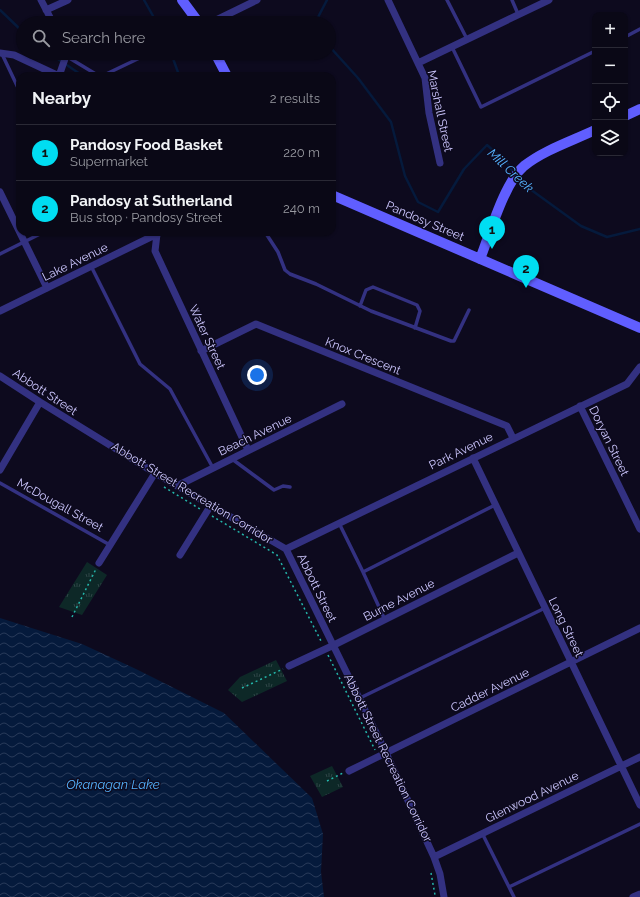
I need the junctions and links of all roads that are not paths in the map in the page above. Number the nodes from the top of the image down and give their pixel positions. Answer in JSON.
{"nodes":[{"id":1,"x":41,"y":0,"type":"edge"},
{"id":2,"x":68,"y":0,"type":"edge"},
{"id":3,"x":182,"y":0,"type":"edge"},
{"id":4,"x":255,"y":0,"type":"edge"},
{"id":5,"x":388,"y":0,"type":"edge"},
{"id":6,"x":447,"y":0,"type":"edge"},
{"id":7,"x":512,"y":0,"type":"edge"},
{"id":8,"x":549,"y":0,"type":"edge"},
{"id":9,"x":46,"y":10,"type":"junction"},
{"id":10,"x":518,"y":14,"type":"junction"},
{"id":11,"x":49,"y":16,"type":"edge"},
{"id":12,"x":194,"y":16,"type":"edge"},
{"id":13,"x":224,"y":16,"type":"edge"},
{"id":14,"x":640,"y":29,"type":"edge"},
{"id":15,"x":628,"y":35,"type":"edge"},
{"id":16,"x":467,"y":39,"type":"junction"},
{"id":17,"x":452,"y":47,"type":"junction"},
{"id":18,"x":592,"y":52,"type":"edge"},
{"id":19,"x":1,"y":53,"type":"edge"},
{"id":20,"x":16,"y":56,"type":"edge"},
{"id":21,"x":26,"y":60,"type":"edge"},
{"id":22,"x":65,"y":60,"type":"edge"},
{"id":23,"x":72,"y":60,"type":"edge"},
{"id":24,"x":135,"y":60,"type":"edge"},
{"id":25,"x":219,"y":60,"type":"edge"},
{"id":26,"x":418,"y":63,"type":"junction"},
{"id":27,"x":54,"y":72,"type":"edge"},
{"id":28,"x":60,"y":72,"type":"edge"},
{"id":29,"x":94,"y":72,"type":"edge"},
{"id":30,"x":110,"y":72,"type":"edge"},
{"id":31,"x":225,"y":72,"type":"edge"},
{"id":32,"x":16,"y":84,"type":"edge"},
{"id":33,"x":640,"y":109,"type":"edge"},
{"id":34,"x":628,"y":115,"type":"edge"},
{"id":35,"x":592,"y":131,"type":"edge"},
{"id":36,"x":440,"y":163,"type":"dead end"},
{"id":37,"x":0,"y":192,"type":"edge"},
{"id":38,"x":336,"y":197,"type":"edge"},
{"id":39,"x":16,"y":225,"type":"edge"},
{"id":40,"x":21,"y":236,"type":"edge"},
{"id":41,"x":36,"y":236,"type":"edge"},
{"id":42,"x":152,"y":236,"type":"edge"},
{"id":43,"x":158,"y":236,"type":"edge"},
{"id":44,"x":268,"y":236,"type":"edge"},
{"id":45,"x":24,"y":242,"type":"junction"},
{"id":46,"x":0,"y":254,"type":"edge"},
{"id":47,"x":480,"y":260,"type":"junction"},
{"id":48,"x":91,"y":266,"type":"junction"},
{"id":49,"x":47,"y":288,"type":"junction"},
{"id":50,"x":360,"y":306,"type":"junction"},
{"id":51,"x":469,"y":310,"type":"dead end"},
{"id":52,"x":0,"y":311,"type":"edge"},
{"id":53,"x":415,"y":328,"type":"junction"},
{"id":54,"x":640,"y":328,"type":"edge"},
{"id":55,"x":200,"y":351,"type":"junction"},
{"id":56,"x":640,"y":367,"type":"edge"},
{"id":57,"x":0,"y":376,"type":"edge"},
{"id":58,"x":40,"y":402,"type":"junction"},
{"id":59,"x":342,"y":404,"type":"dead end"},
{"id":60,"x":580,"y":406,"type":"junction"},
{"id":61,"x":513,"y":438,"type":"junction"},
{"id":62,"x":248,"y":450,"type":"junction"},
{"id":63,"x":231,"y":458,"type":"junction"},
{"id":64,"x":473,"y":458,"type":"junction"},
{"id":65,"x":213,"y":468,"type":"junction"},
{"id":66,"x":0,"y":470,"type":"edge"},
{"id":67,"x":153,"y":476,"type":"junction"},
{"id":68,"x":0,"y":483,"type":"edge"},
{"id":69,"x":177,"y":486,"type":"junction"},
{"id":70,"x":290,"y":487,"type":"dead end"},
{"id":71,"x":211,"y":505,"type":"junction"},
{"id":72,"x":495,"y":505,"type":"junction"},
{"id":73,"x":339,"y":523,"type":"junction"},
{"id":74,"x":640,"y":529,"type":"edge"},
{"id":75,"x":110,"y":545,"type":"junction"},
{"id":76,"x":286,"y":549,"type":"junction"},
{"id":77,"x":518,"y":553,"type":"junction"},
{"id":78,"x":180,"y":555,"type":"dead end"},
{"id":79,"x":99,"y":563,"type":"road end"},
{"id":80,"x":363,"y":572,"type":"junction"},
{"id":81,"x":545,"y":608,"type":"junction"},
{"id":82,"x":385,"y":620,"type":"junction"},
{"id":83,"x":640,"y":628,"type":"edge"},
{"id":84,"x":334,"y":646,"type":"junction"},
{"id":85,"x":571,"y":662,"type":"junction"},
{"id":86,"x":289,"y":666,"type":"road end"},
{"id":87,"x":360,"y":698,"type":"junction"},
{"id":88,"x":386,"y":753,"type":"junction"},
{"id":89,"x":640,"y":757,"type":"edge"},
{"id":90,"x":621,"y":766,"type":"junction"},
{"id":91,"x":349,"y":771,"type":"road end"},
{"id":92,"x":640,"y":806,"type":"edge"},
{"id":93,"x":640,"y":824,"type":"edge"},
{"id":94,"x":482,"y":833,"type":"junction"},
{"id":95,"x":434,"y":857,"type":"junction"},
{"id":96,"x":509,"y":887,"type":"junction"},
{"id":97,"x":640,"y":894,"type":"edge"},
{"id":98,"x":444,"y":897,"type":"edge"},
{"id":99,"x":514,"y":897,"type":"edge"},
{"id":100,"x":633,"y":897,"type":"edge"}],
"edges":[{"from":1,"to":9,"type":"street"},
{"from":2,"to":9,"type":"street"},
{"from":3,"to":12,"type":"main road"},
{"from":4,"to":13,"type":"street"},
{"from":5,"to":26,"type":"street","name":"Marshall Street"},
{"from":6,"to":16,"type":"lane"},
{"from":7,"to":10,"type":"lane"},
{"from":8,"to":10,"type":"street"},
{"from":9,"to":11,"type":"street"},
{"from":10,"to":16,"type":"street"},
{"from":14,"to":15,"type":"lane"},
{"from":16,"to":17,"type":"street"},
{"from":17,"to":18,"type":"lane"},
{"from":17,"to":26,"type":"street"},
{"from":19,"to":20,"type":"street"},
{"from":19,"to":32,"type":"lane"},
{"from":21,"to":27,"type":"street"},
{"from":22,"to":28,"type":"street"},
{"from":23,"to":29,"type":"lane"},
{"from":24,"to":30,"type":"lane"},
{"from":25,"to":31,"type":"main road"},
{"from":26,"to":36,"type":"street","name":"Marshall Street"},
{"from":33,"to":34,"type":"main road"},
{"from":35,"to":47,"type":"main road"},
{"from":37,"to":39,"type":"street"},
{"from":38,"to":47,"type":"main road","name":"Pandosy Street"},
{"from":40,"to":45,"type":"street"},
{"from":41,"to":45,"type":"lane"},
{"from":42,"to":48,"type":"street","name":"Lake Avenue"},
{"from":43,"to":55,"type":"street","name":"Water Street"},
{"from":44,"to":50,"type":"lane"},
{"from":45,"to":46,"type":"lane"},
{"from":45,"to":49,"type":"street"},
{"from":47,"to":54,"type":"main road","name":"Pandosy Street"},
{"from":48,"to":49,"type":"street","name":"Lake Avenue"},
{"from":48,"to":65,"type":"lane"},
{"from":49,"to":52,"type":"street","name":"Lake Avenue"},
{"from":50,"to":53,"type":"lane"},
{"from":50,"to":53,"type":"lane"},
{"from":51,"to":53,"type":"lane"},
{"from":55,"to":61,"type":"street","name":"Knox Crescent"},
{"from":55,"to":62,"type":"street","name":"Water Street"},
{"from":56,"to":60,"type":"street","name":"Park Avenue"},
{"from":57,"to":58,"type":"street","name":"Abbott Street"},
{"from":58,"to":66,"type":"street"},
{"from":58,"to":67,"type":"street","name":"Abbott Street"},
{"from":59,"to":62,"type":"street","name":"Beach Avenue"},
{"from":60,"to":61,"type":"street","name":"Park Avenue"},
{"from":60,"to":74,"type":"street","name":"Doryan Street"},
{"from":61,"to":64,"type":"street","name":"Park Avenue"},
{"from":62,"to":63,"type":"street","name":"Beach Avenue"},
{"from":63,"to":65,"type":"street","name":"Beach Avenue"},
{"from":63,"to":70,"type":"lane"},
{"from":64,"to":72,"type":"street","name":"Long Street"},
{"from":64,"to":73,"type":"street","name":"Park Avenue"},
{"from":65,"to":69,"type":"street","name":"Beach Avenue"},
{"from":67,"to":69,"type":"street","name":"Abbott Street"},
{"from":67,"to":75,"type":"street"},
{"from":68,"to":75,"type":"lane","name":"McDougall Street"},
{"from":69,"to":71,"type":"street","name":"Abbott Street"},
{"from":71,"to":76,"type":"street","name":"Abbott Street"},
{"from":71,"to":78,"type":"street"},
{"from":72,"to":77,"type":"street","name":"Long Street"},
{"from":72,"to":80,"type":"lane"},
{"from":73,"to":76,"type":"street","name":"Park Avenue"},
{"from":73,"to":80,"type":"lane"},
{"from":75,"to":79,"type":"street"},
{"from":76,"to":84,"type":"street","name":"Abbott Street"},
{"from":77,"to":81,"type":"street","name":"Long Street"},
{"from":77,"to":82,"type":"street","name":"Burne Avenue"},
{"from":80,"to":82,"type":"lane"},
{"from":81,"to":85,"type":"street","name":"Long Street"},
{"from":81,"to":87,"type":"lane"},
{"from":82,"to":84,"type":"street","name":"Burne Avenue"},
{"from":83,"to":85,"type":"street","name":"Cadder Avenue"},
{"from":84,"to":86,"type":"street","name":"Burne Avenue"},
{"from":84,"to":87,"type":"street","name":"Abbott Street"},
{"from":85,"to":88,"type":"street","name":"Cadder Avenue"},
{"from":85,"to":90,"type":"street","name":"Long Street"},
{"from":87,"to":88,"type":"street","name":"Abbott Street"},
{"from":88,"to":91,"type":"street","name":"Cadder Avenue"},
{"from":88,"to":95,"type":"street","name":"Abbott Street"},
{"from":89,"to":90,"type":"street","name":"Glenwood Avenue"},
{"from":90,"to":92,"type":"street","name":"Long Street"},
{"from":90,"to":94,"type":"street","name":"Glenwood Avenue"},
{"from":93,"to":96,"type":"lane"},
{"from":94,"to":95,"type":"street","name":"Glenwood Avenue"},
{"from":94,"to":96,"type":"lane"},
{"from":95,"to":98,"type":"street","name":"Abbott Street"},
{"from":96,"to":99,"type":"lane"},
{"from":97,"to":100,"type":"street"}]}
